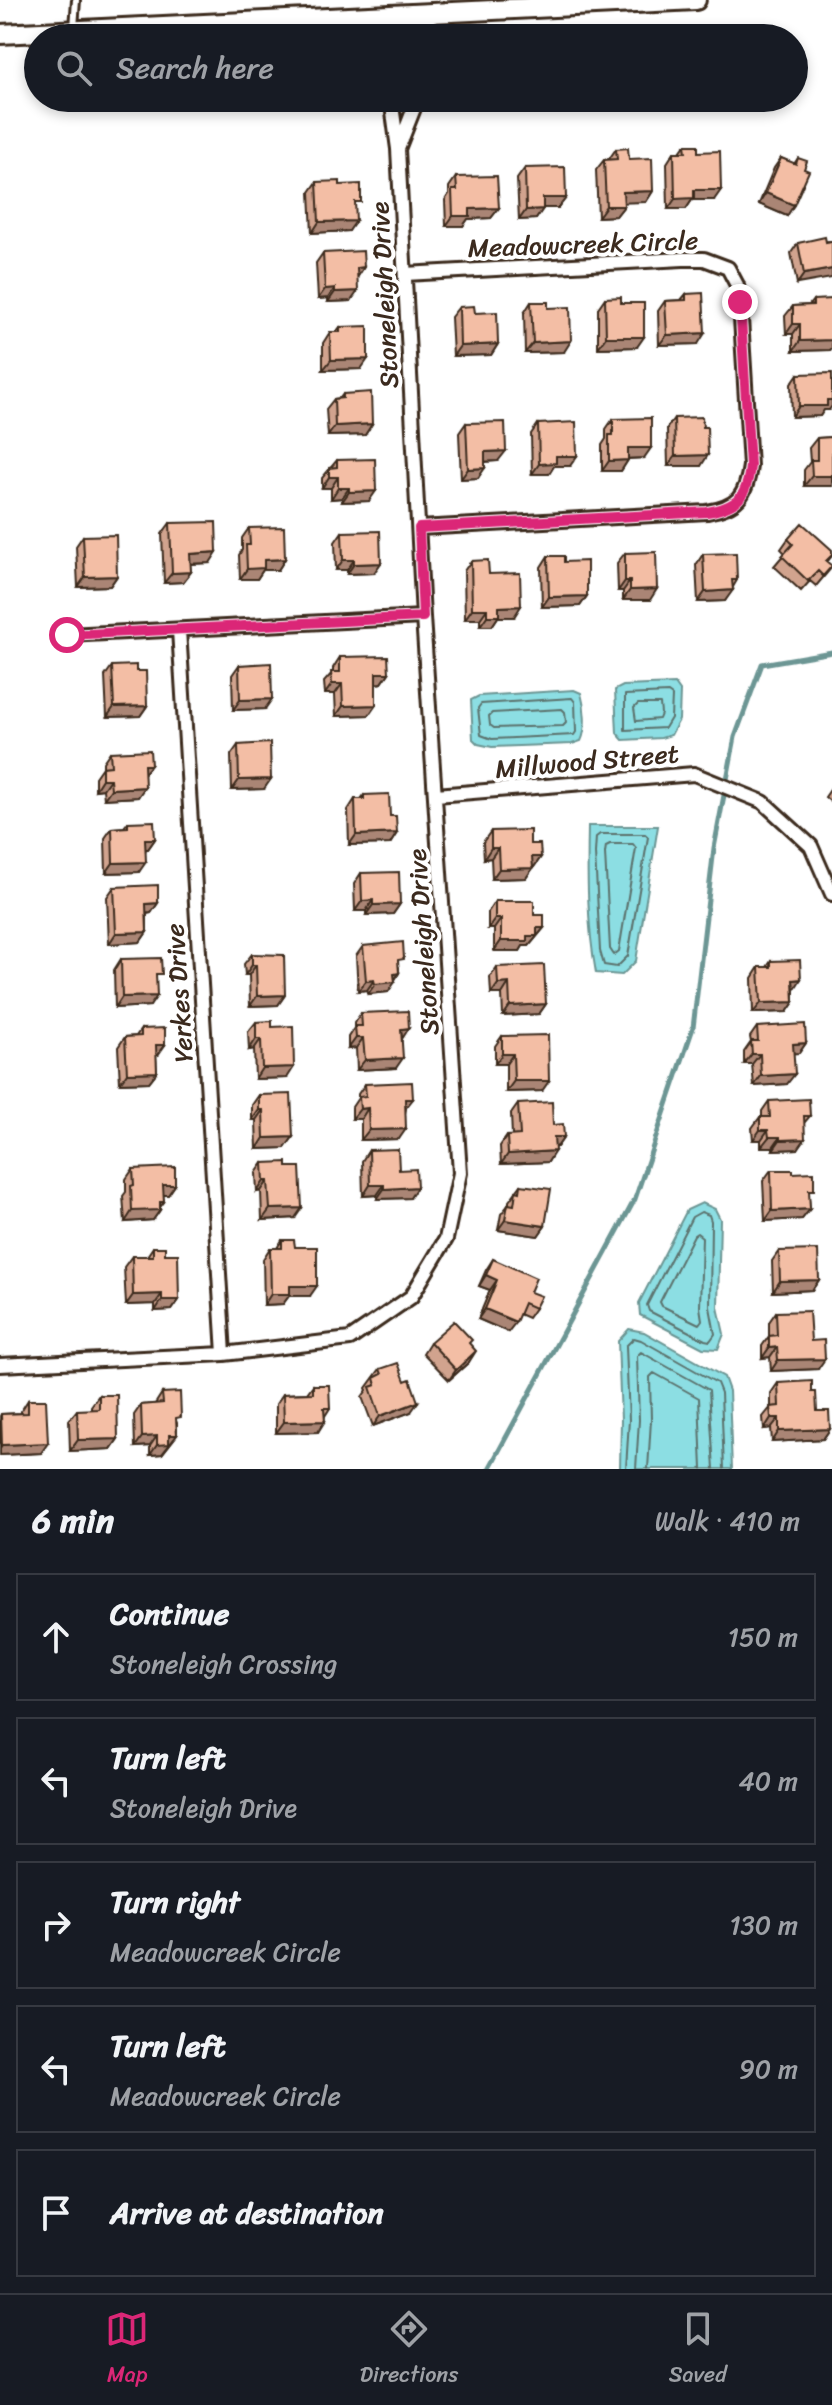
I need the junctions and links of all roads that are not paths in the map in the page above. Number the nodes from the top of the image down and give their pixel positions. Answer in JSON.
{"nodes":[{"id":1,"x":76,"y":0,"type":"edge"},
{"id":2,"x":682,"y":0,"type":"edge"},
{"id":3,"x":696,"y":0,"type":"edge"},
{"id":4,"x":421,"y":12,"type":"junction"},
{"id":5,"x":387,"y":14,"type":"junction"},
{"id":6,"x":74,"y":24,"type":"edge"},
{"id":7,"x":191,"y":24,"type":"edge"},
{"id":8,"x":387,"y":24,"type":"edge"},
{"id":9,"x":421,"y":24,"type":"edge"},
{"id":10,"x":24,"y":33,"type":"edge"},
{"id":11,"x":0,"y":34,"type":"edge"},
{"id":12,"x":393,"y":112,"type":"edge"},
{"id":13,"x":413,"y":112,"type":"edge"},
{"id":14,"x":398,"y":149,"type":"junction"},
{"id":15,"x":405,"y":274,"type":"junction"},
{"id":16,"x":419,"y":528,"type":"junction"},
{"id":17,"x":423,"y":617,"type":"junction"},
{"id":18,"x":179,"y":630,"type":"junction"},
{"id":19,"x":67,"y":635,"type":"dead end"},
{"id":20,"x":436,"y":795,"type":"junction"},
{"id":21,"x":832,"y":894,"type":"edge"},
{"id":22,"x":224,"y":1354,"type":"junction"},
{"id":23,"x":0,"y":1365,"type":"edge"}],
"edges":[{"from":1,"to":6,"type":"lane"},
{"from":2,"to":3,"type":"main road"},
{"from":2,"to":4,"type":"main road"},
{"from":4,"to":5,"type":"main road"},
{"from":4,"to":9,"type":"street"},
{"from":5,"to":7,"type":"main road"},
{"from":5,"to":8,"type":"street"},
{"from":10,"to":11,"type":"main road"},
{"from":12,"to":14,"type":"street","name":"Stoneleigh Drive"},
{"from":13,"to":14,"type":"street","name":"Stoneleigh Drive"},
{"from":14,"to":15,"type":"street","name":"Stoneleigh Drive"},
{"from":15,"to":16,"type":"street","name":"Stoneleigh Drive"},
{"from":15,"to":16,"type":"street","name":"Meadowcreek Circle"},
{"from":16,"to":17,"type":"street","name":"Stoneleigh Drive"},
{"from":17,"to":18,"type":"street"},
{"from":17,"to":20,"type":"street","name":"Stoneleigh Drive"},
{"from":18,"to":19,"type":"street"},
{"from":18,"to":22,"type":"street","name":"Yerkes Drive"},
{"from":20,"to":21,"type":"street","name":"Millwood Street"},
{"from":20,"to":22,"type":"street","name":"Stoneleigh Drive"},
{"from":22,"to":23,"type":"street","name":"Stoneleigh Drive"}]}
